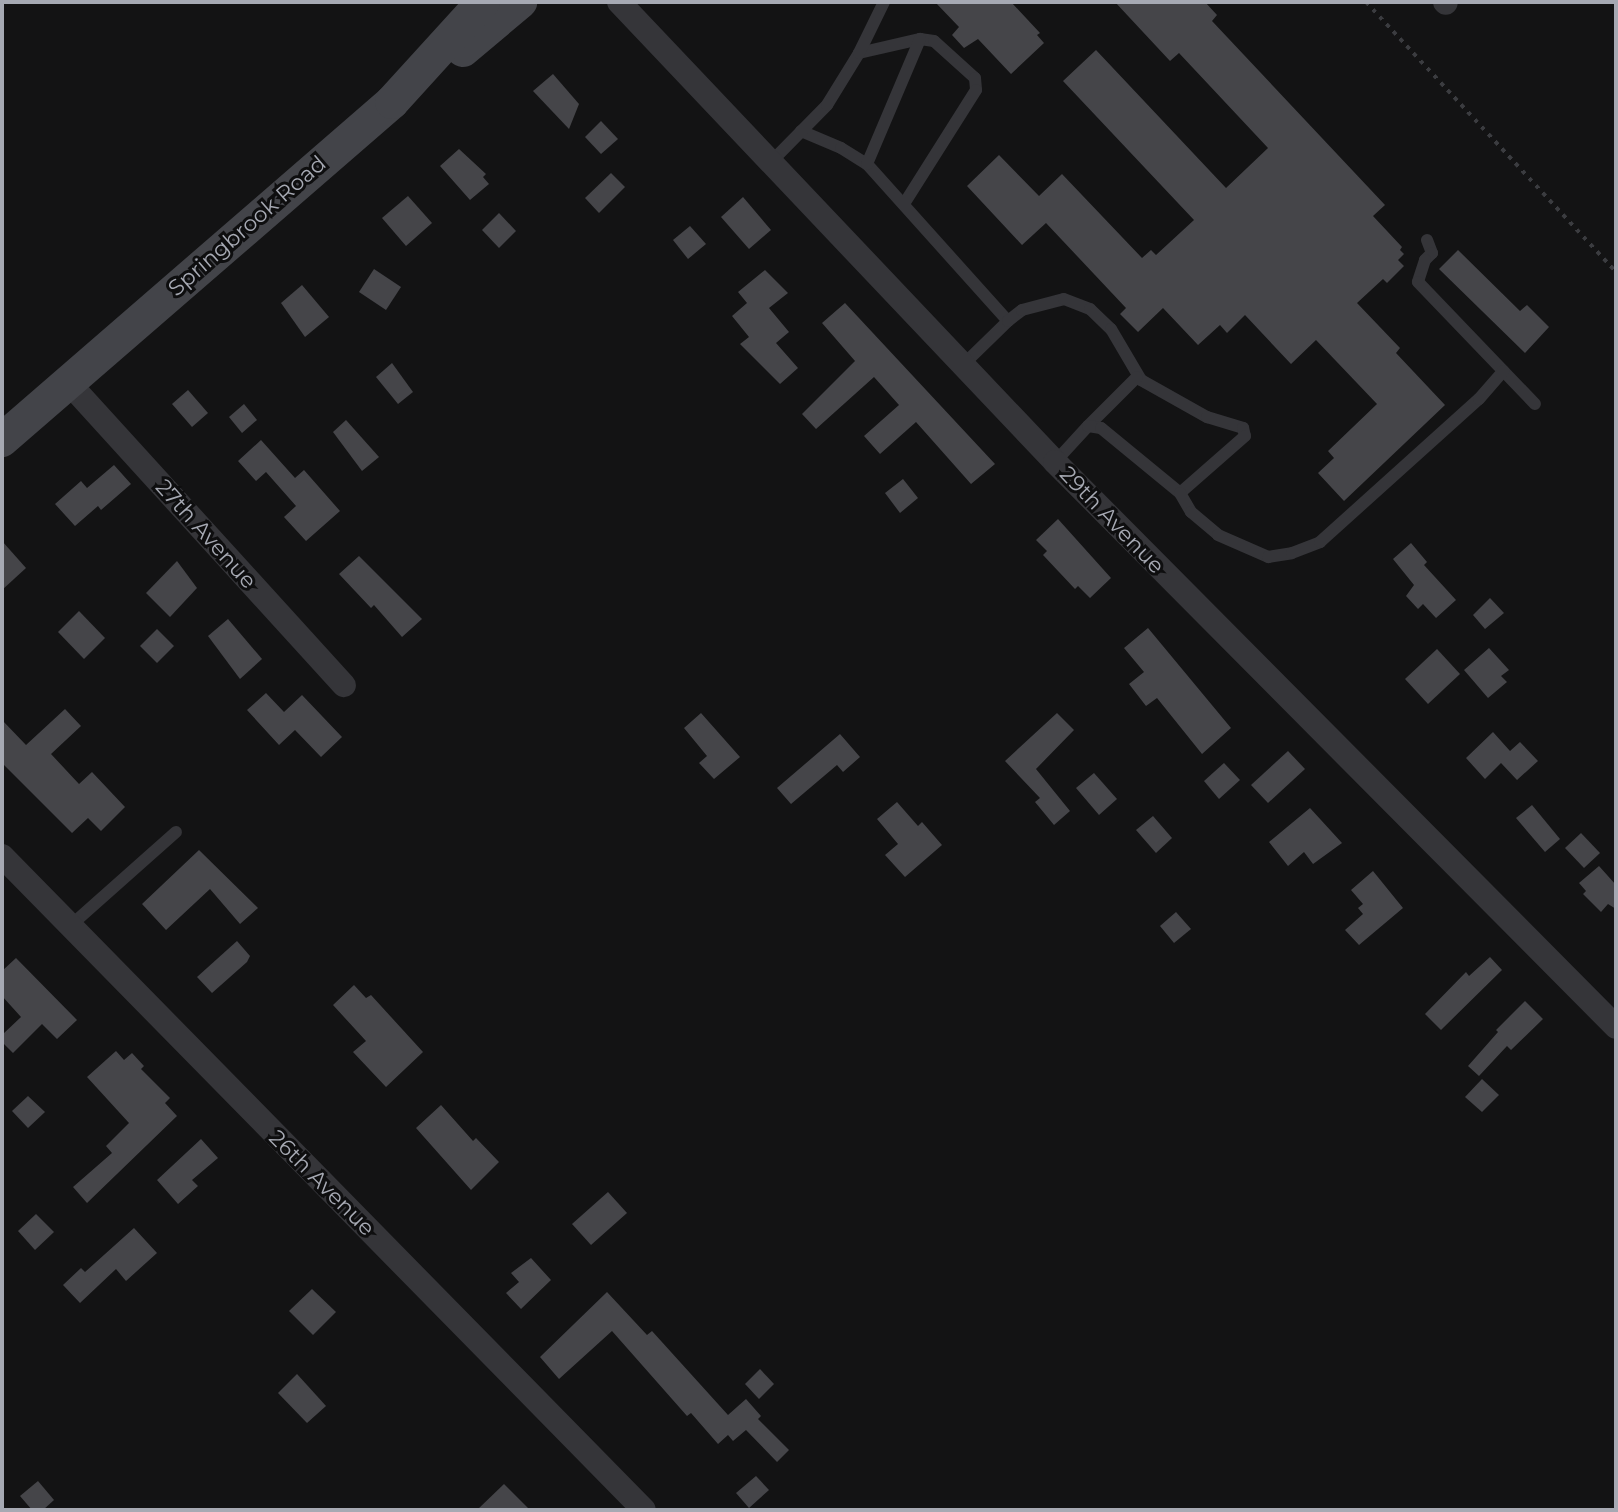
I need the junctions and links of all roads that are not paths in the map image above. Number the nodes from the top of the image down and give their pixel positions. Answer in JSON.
{"nodes":[{"id":1,"x":483,"y":2,"type":"edge"},
{"id":2,"x":520,"y":2,"type":"edge"},
{"id":3,"x":619,"y":2,"type":"edge"},
{"id":4,"x":884,"y":2,"type":"edge"},
{"id":5,"x":920,"y":39,"type":"junction"},
{"id":6,"x":859,"y":53,"type":"junction"},
{"id":7,"x":392,"y":102,"type":"junction"},
{"id":8,"x":801,"y":131,"type":"junction"},
{"id":9,"x":771,"y":162,"type":"junction"},
{"id":10,"x":867,"y":164,"type":"junction"},
{"id":11,"x":904,"y":204,"type":"junction"},
{"id":12,"x":1427,"y":240,"type":"dead end"},
{"id":13,"x":1008,"y":321,"type":"junction"},
{"id":14,"x":964,"y":364,"type":"junction"},
{"id":15,"x":1503,"y":371,"type":"junction"},
{"id":16,"x":1137,"y":377,"type":"junction"},
{"id":17,"x":68,"y":382,"type":"junction"},
{"id":18,"x":1535,"y":404,"type":"dead end"},
{"id":19,"x":1088,"y":426,"type":"junction"},
{"id":20,"x":2,"y":440,"type":"edge"},
{"id":21,"x":1055,"y":462,"type":"junction"},
{"id":22,"x":1180,"y":493,"type":"junction"},
{"id":23,"x":344,"y":685,"type":"dead end"},
{"id":24,"x":176,"y":832,"type":"dead end"},
{"id":25,"x":2,"y":856,"type":"edge"},
{"id":26,"x":69,"y":927,"type":"junction"},
{"id":27,"x":1616,"y":1027,"type":"edge"},
{"id":28,"x":644,"y":1510,"type":"edge"}],
"edges":[{"from":1,"to":7,"type":"street","name":"Springbrook Road"},
{"from":2,"to":7,"type":"street"},
{"from":3,"to":9,"type":"street","name":"29th Avenue"},
{"from":4,"to":6,"type":"lane"},
{"from":5,"to":6,"type":"lane"},
{"from":5,"to":10,"type":"lane"},
{"from":5,"to":11,"type":"lane"},
{"from":6,"to":8,"type":"lane"},
{"from":7,"to":17,"type":"street","name":"Springbrook Road"},
{"from":8,"to":9,"type":"lane"},
{"from":8,"to":10,"type":"lane"},
{"from":9,"to":14,"type":"street","name":"29th Avenue"},
{"from":10,"to":11,"type":"lane"},
{"from":11,"to":13,"type":"lane"},
{"from":12,"to":15,"type":"lane"},
{"from":13,"to":14,"type":"lane"},
{"from":13,"to":16,"type":"lane"},
{"from":14,"to":21,"type":"street","name":"29th Avenue"},
{"from":15,"to":18,"type":"lane"},
{"from":15,"to":22,"type":"lane"},
{"from":16,"to":19,"type":"lane"},
{"from":16,"to":22,"type":"lane"},
{"from":17,"to":20,"type":"street","name":"Springbrook Road"},
{"from":17,"to":23,"type":"street","name":"27th Avenue"},
{"from":19,"to":21,"type":"lane"},
{"from":19,"to":22,"type":"lane"},
{"from":21,"to":27,"type":"street","name":"29th Avenue"},
{"from":24,"to":26,"type":"lane"},
{"from":25,"to":26,"type":"street","name":"26th Avenue"},
{"from":26,"to":28,"type":"street","name":"26th Avenue"}]}
